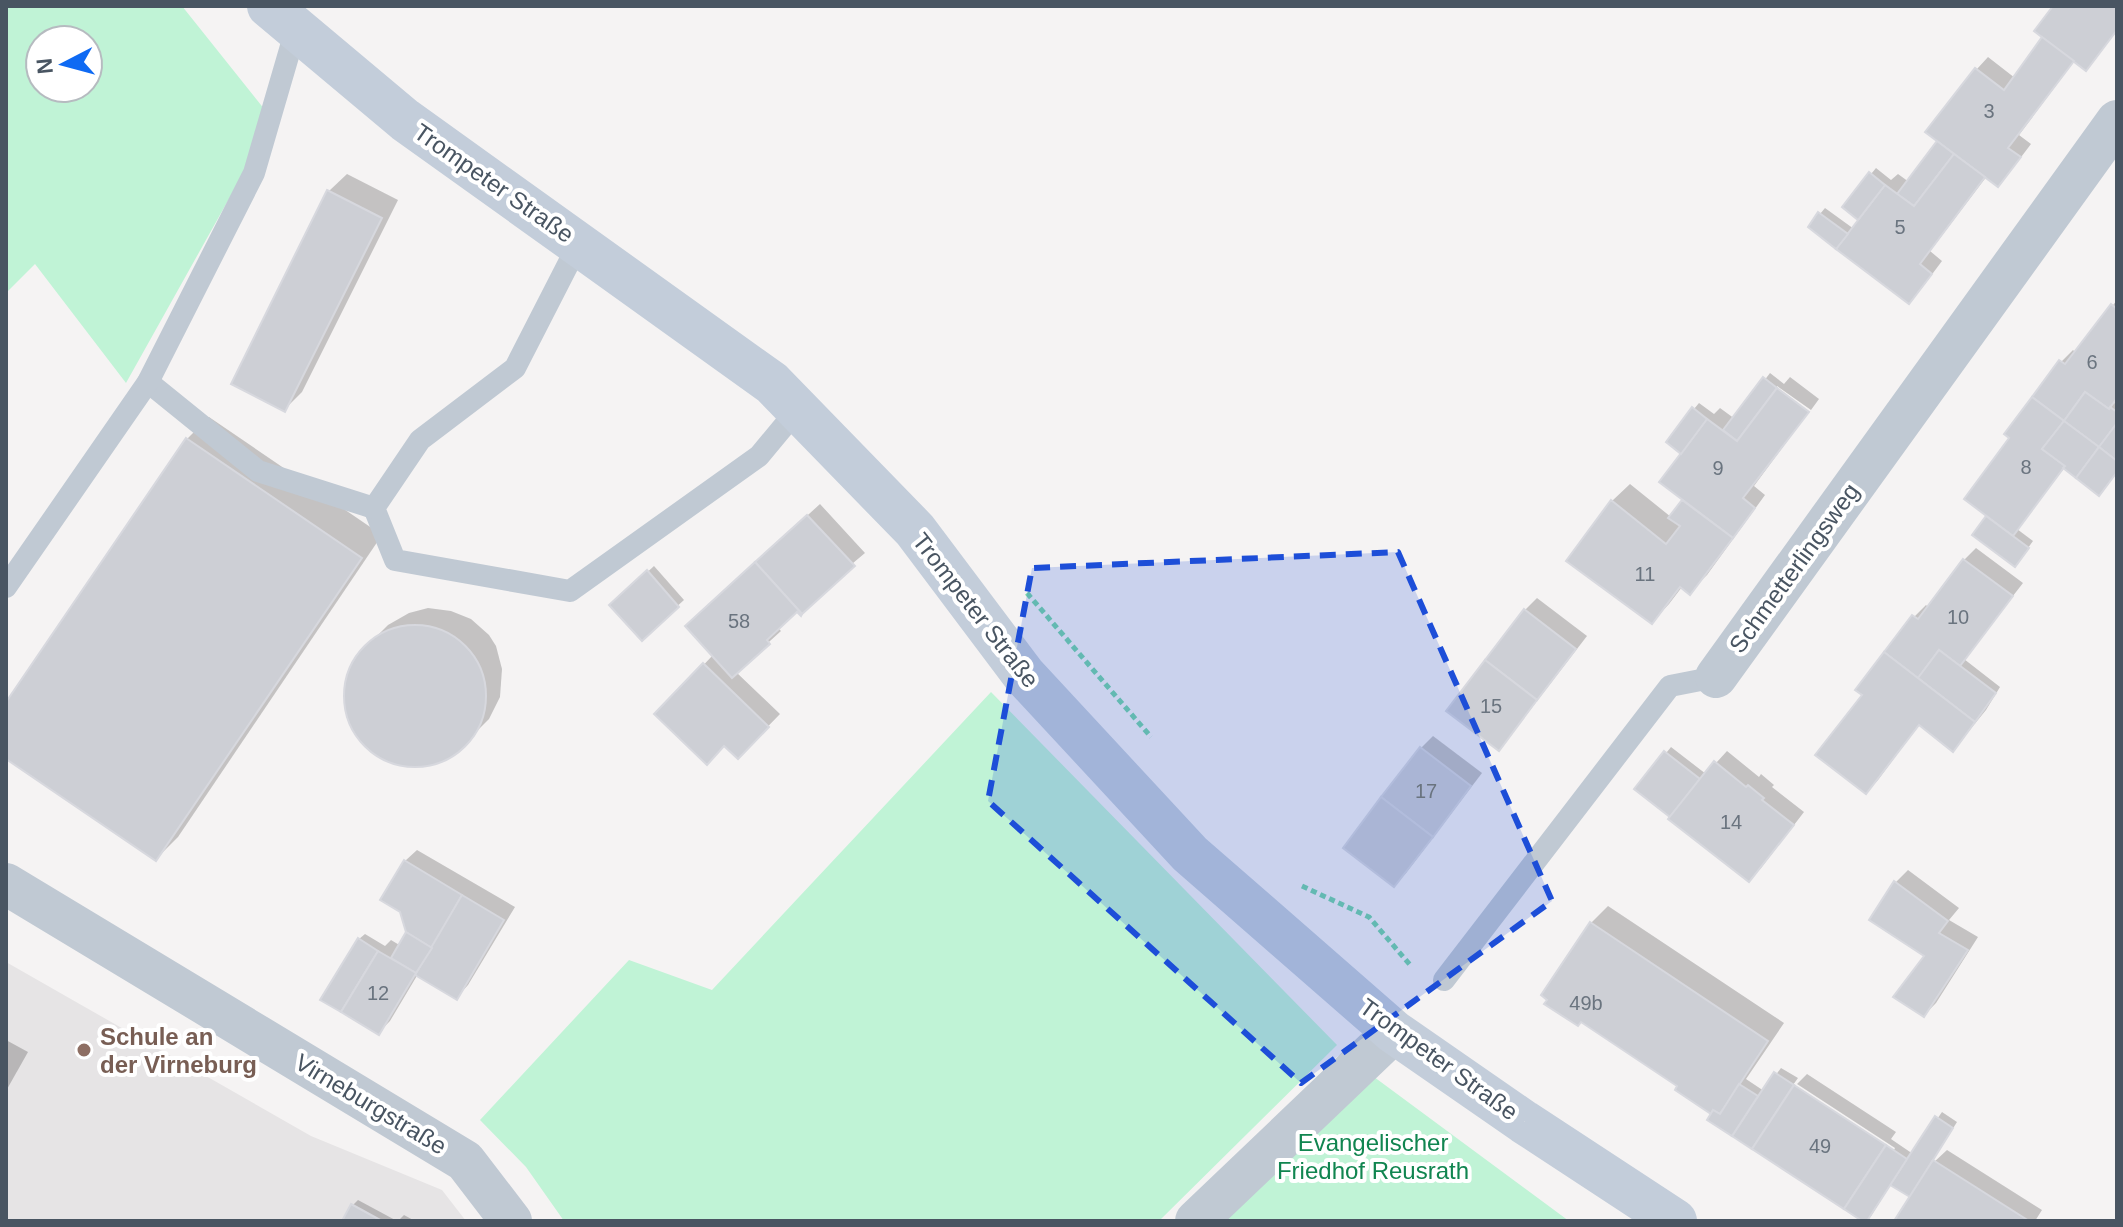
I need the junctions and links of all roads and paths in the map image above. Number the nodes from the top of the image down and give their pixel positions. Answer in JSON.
{"nodes":[{"id":1,"x":282,"y":17,"type":"edge"},
{"id":2,"x":2117,"y":121,"type":"edge"},
{"id":3,"x":579,"y":243,"type":"junction"},
{"id":4,"x":148,"y":382,"type":"junction"},
{"id":5,"x":798,"y":409,"type":"junction"},
{"id":6,"x":374,"y":508,"type":"junction"},
{"id":7,"x":6,"y":587,"type":"edge"},
{"id":8,"x":1716,"y":677,"type":"joint"},
{"id":9,"x":6,"y":884,"type":"edge"},
{"id":10,"x":1444,"y":980,"type":"dead end"},
{"id":11,"x":1394,"y":1032,"type":"junction"},
{"id":12,"x":511,"y":1221,"type":"edge"},
{"id":13,"x":1196,"y":1221,"type":"edge"},
{"id":14,"x":1675,"y":1221,"type":"edge"}],
"edges":[{"from":1,"to":3,"type":"main road","name":"Trompeter Straße"},
{"from":1,"to":4,"type":"lane"},
{"from":2,"to":8,"type":"street","name":"Schmetterlingsweg"},
{"from":3,"to":5,"type":"main road","name":"Trompeter Straße"},
{"from":3,"to":6,"type":"lane"},
{"from":4,"to":6,"type":"lane"},
{"from":4,"to":7,"type":"lane"},
{"from":5,"to":6,"type":"lane"},
{"from":5,"to":11,"type":"main road","name":"Trompeter Straße"},
{"from":8,"to":10,"type":"lane","name":"Schmetterlingsweg"},
{"from":9,"to":12,"type":"street","name":"Virneburgstraße"},
{"from":11,"to":13,"type":"street"},
{"from":11,"to":14,"type":"main road","name":"Trompeter Straße"}]}
